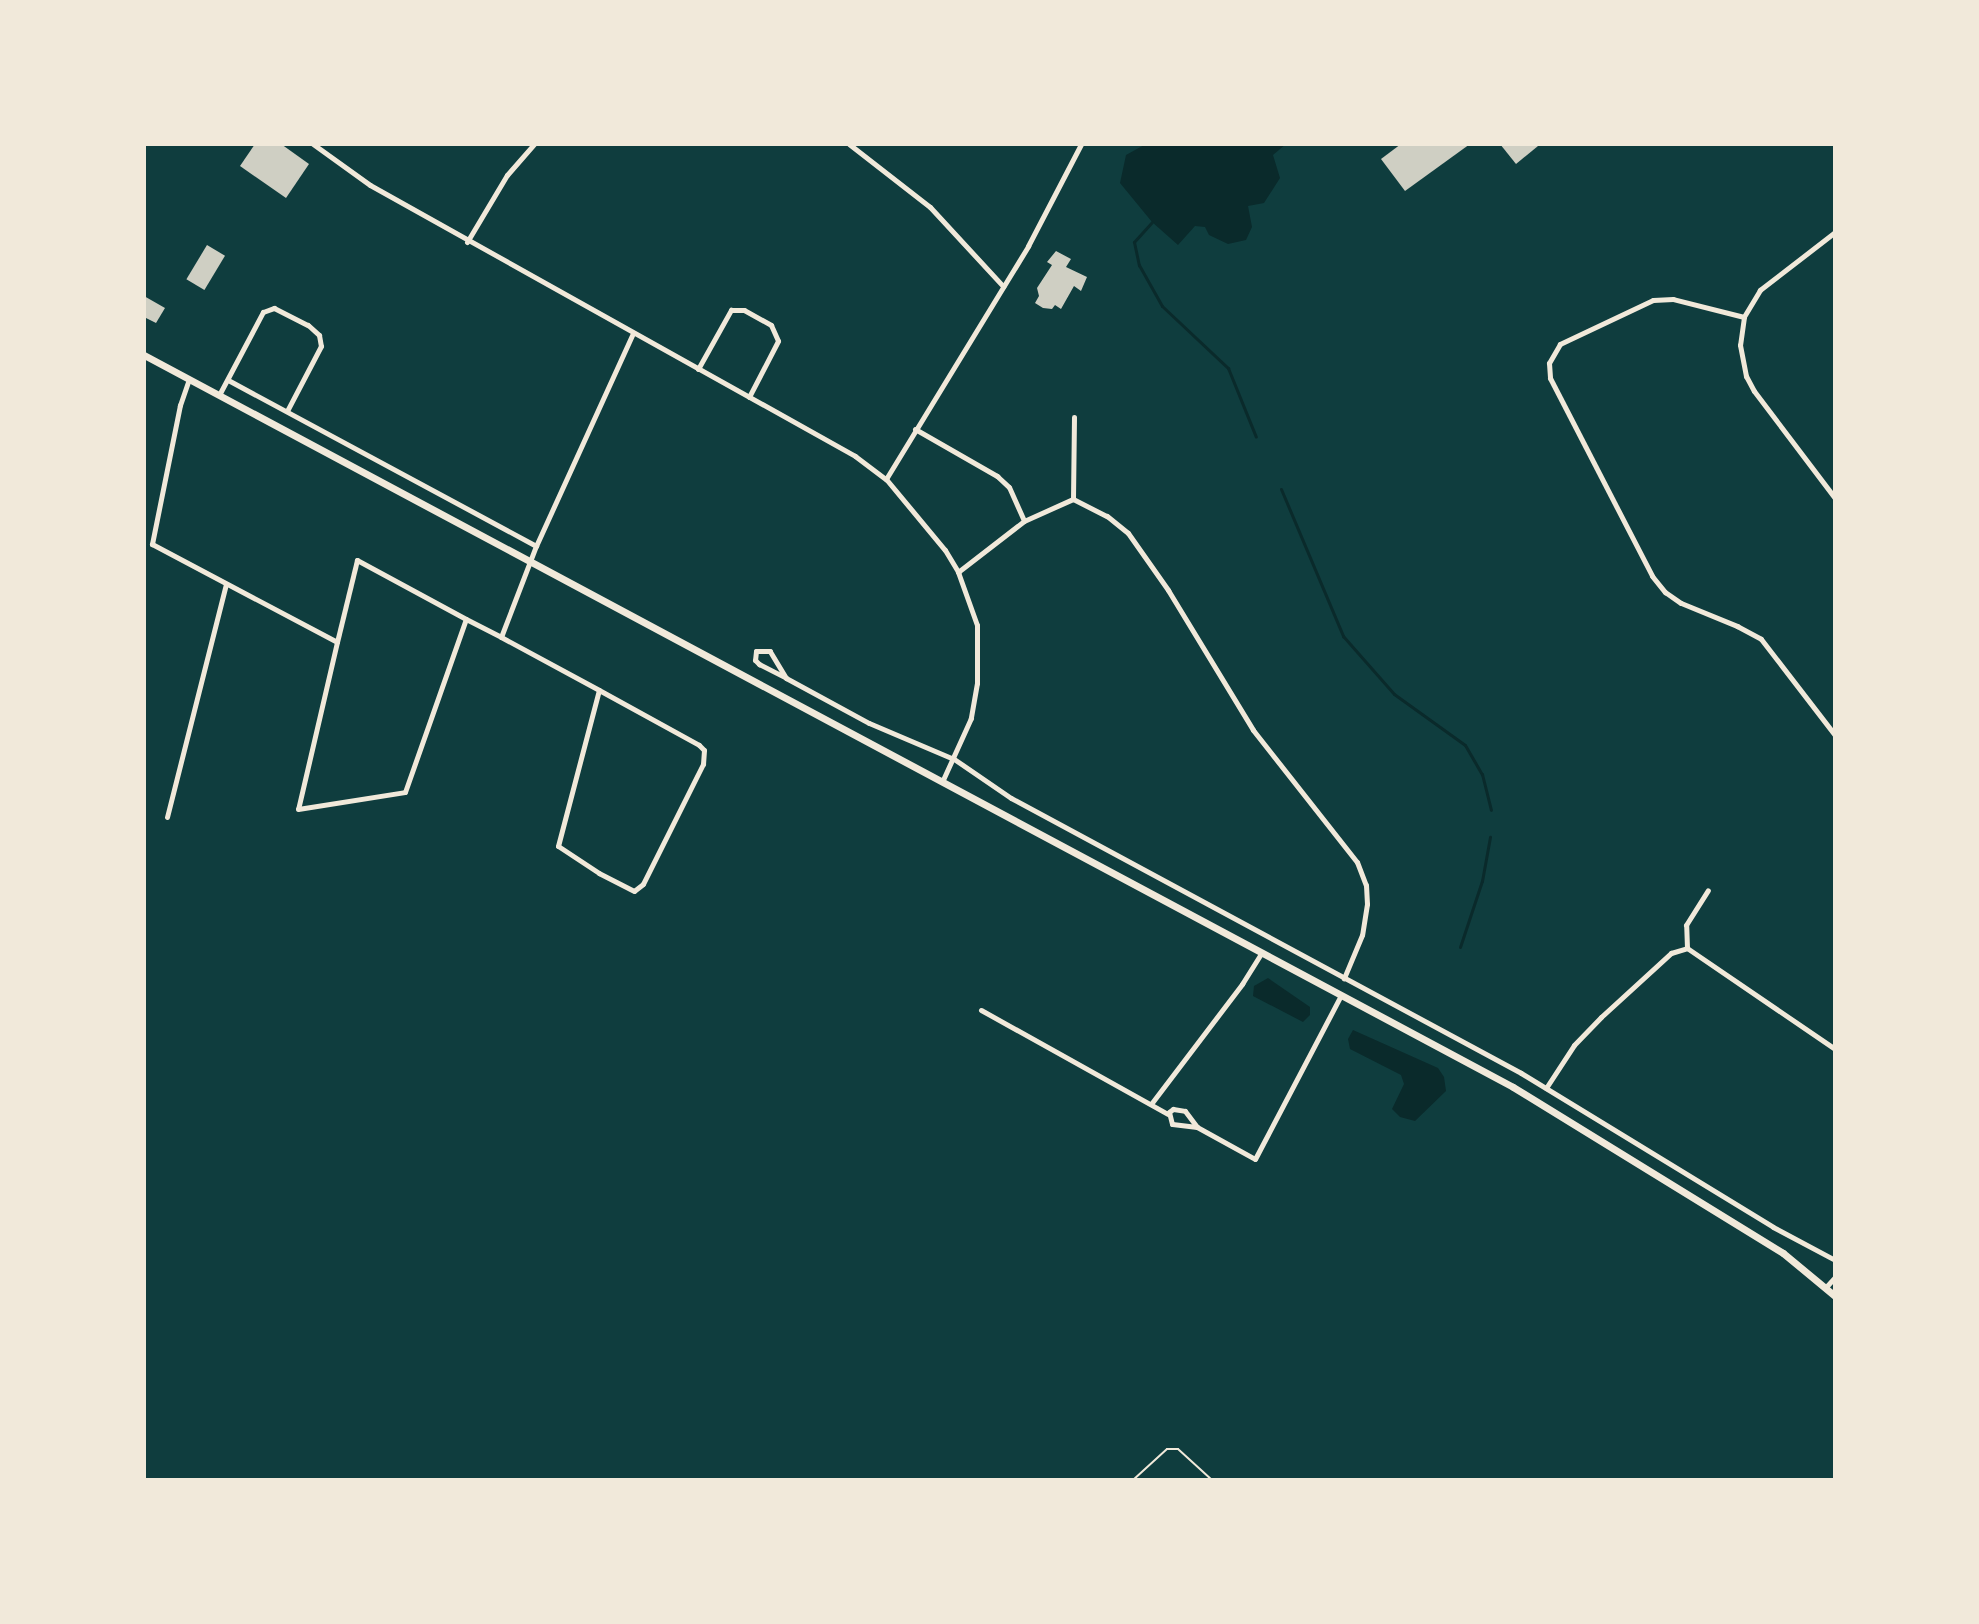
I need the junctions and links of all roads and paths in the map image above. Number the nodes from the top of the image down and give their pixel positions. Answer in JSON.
{"nodes":[{"id":1,"x":313,"y":144,"type":"edge"},
{"id":2,"x":534,"y":144,"type":"edge"},
{"id":3,"x":849,"y":144,"type":"edge"},
{"id":4,"x":1081,"y":144,"type":"edge"},
{"id":5,"x":1835,"y":232,"type":"edge"},
{"id":6,"x":467,"y":242,"type":"junction"},
{"id":7,"x":1003,"y":286,"type":"junction"},
{"id":8,"x":1744,"y":317,"type":"junction"},
{"id":9,"x":633,"y":333,"type":"junction"},
{"id":10,"x":144,"y":355,"type":"edge"},
{"id":11,"x":698,"y":369,"type":"junction"},
{"id":12,"x":189,"y":379,"type":"junction"},
{"id":13,"x":228,"y":380,"type":"junction"},
{"id":14,"x":219,"y":395,"type":"junction"},
{"id":15,"x":749,"y":397,"type":"junction"},
{"id":16,"x":287,"y":411,"type":"junction"},
{"id":17,"x":1074,"y":417,"type":"dead end"},
{"id":18,"x":915,"y":429,"type":"junction"},
{"id":19,"x":886,"y":479,"type":"junction"},
{"id":20,"x":1835,"y":498,"type":"edge"},
{"id":21,"x":1073,"y":499,"type":"junction"},
{"id":22,"x":1024,"y":521,"type":"junction"},
{"id":23,"x":536,"y":546,"type":"junction"},
{"id":24,"x":530,"y":562,"type":"junction"},
{"id":25,"x":958,"y":572,"type":"junction"},
{"id":26,"x":226,"y":584,"type":"junction"},
{"id":27,"x":466,"y":619,"type":"junction"},
{"id":28,"x":501,"y":637,"type":"junction"},
{"id":29,"x":337,"y":642,"type":"junction"},
{"id":30,"x":786,"y":678,"type":"junction"},
{"id":31,"x":599,"y":690,"type":"junction"},
{"id":32,"x":1835,"y":735,"type":"edge"},
{"id":33,"x":954,"y":759,"type":"junction"},
{"id":34,"x":941,"y":783,"type":"junction"},
{"id":35,"x":167,"y":817,"type":"dead end"},
{"id":36,"x":1708,"y":890,"type":"dead end"},
{"id":37,"x":1687,"y":948,"type":"junction"},
{"id":38,"x":1261,"y":953,"type":"junction"},
{"id":39,"x":1344,"y":978,"type":"junction"},
{"id":40,"x":1341,"y":995,"type":"junction"},
{"id":41,"x":981,"y":1010,"type":"dead end"},
{"id":42,"x":1835,"y":1049,"type":"edge"},
{"id":43,"x":1546,"y":1088,"type":"junction"},
{"id":44,"x":1150,"y":1104,"type":"junction"},
{"id":45,"x":1168,"y":1114,"type":"junction"},
{"id":46,"x":1197,"y":1127,"type":"junction"},
{"id":47,"x":1835,"y":1260,"type":"edge"},
{"id":48,"x":1835,"y":1277,"type":"edge"},
{"id":49,"x":1826,"y":1287,"type":"junction"},
{"id":50,"x":1835,"y":1296,"type":"edge"},
{"id":51,"x":1133,"y":1480,"type":"edge"},
{"id":52,"x":1212,"y":1480,"type":"edge"}],
"edges":[{"from":1,"to":6,"type":"street"},
{"from":2,"to":6,"type":"street"},
{"from":3,"to":7,"type":"street"},
{"from":4,"to":7,"type":"street"},
{"from":5,"to":8,"type":"street"},
{"from":6,"to":9,"type":"street"},
{"from":7,"to":18,"type":"street"},
{"from":8,"to":20,"type":"street"},
{"from":8,"to":32,"type":"street"},
{"from":9,"to":11,"type":"street"},
{"from":9,"to":23,"type":"street"},
{"from":10,"to":12,"type":"main road"},
{"from":11,"to":15,"type":"street"},
{"from":11,"to":15,"type":"street"},
{"from":12,"to":14,"type":"main road"},
{"from":12,"to":26,"type":"street"},
{"from":13,"to":14,"type":"street"},
{"from":13,"to":16,"type":"street"},
{"from":13,"to":16,"type":"street"},
{"from":14,"to":24,"type":"main road"},
{"from":15,"to":19,"type":"street"},
{"from":16,"to":23,"type":"street"},
{"from":17,"to":21,"type":"street"},
{"from":18,"to":19,"type":"street"},
{"from":18,"to":22,"type":"street"},
{"from":19,"to":25,"type":"street"},
{"from":21,"to":22,"type":"street"},
{"from":21,"to":39,"type":"street"},
{"from":22,"to":25,"type":"street"},
{"from":23,"to":24,"type":"street"},
{"from":24,"to":28,"type":"street"},
{"from":24,"to":34,"type":"main road"},
{"from":25,"to":33,"type":"street"},
{"from":26,"to":29,"type":"street"},
{"from":26,"to":35,"type":"street"},
{"from":27,"to":28,"type":"street"},
{"from":27,"to":29,"type":"street"},
{"from":27,"to":29,"type":"street"},
{"from":28,"to":31,"type":"street"},
{"from":30,"to":30,"type":"street"},
{"from":30,"to":33,"type":"street"},
{"from":31,"to":31,"type":"street"},
{"from":33,"to":34,"type":"street"},
{"from":33,"to":39,"type":"street"},
{"from":34,"to":38,"type":"main road"},
{"from":36,"to":37,"type":"street"},
{"from":37,"to":42,"type":"street"},
{"from":37,"to":43,"type":"street"},
{"from":38,"to":40,"type":"main road"},
{"from":38,"to":44,"type":"street"},
{"from":39,"to":43,"type":"street"},
{"from":40,"to":46,"type":"street"},
{"from":40,"to":49,"type":"main road"},
{"from":41,"to":44,"type":"street"},
{"from":43,"to":47,"type":"street"},
{"from":44,"to":45,"type":"street"},
{"from":45,"to":46,"type":"street"},
{"from":45,"to":46,"type":"street"},
{"from":48,"to":49,"type":"street"},
{"from":49,"to":50,"type":"main road"},
{"from":51,"to":52,"type":"path"}]}
